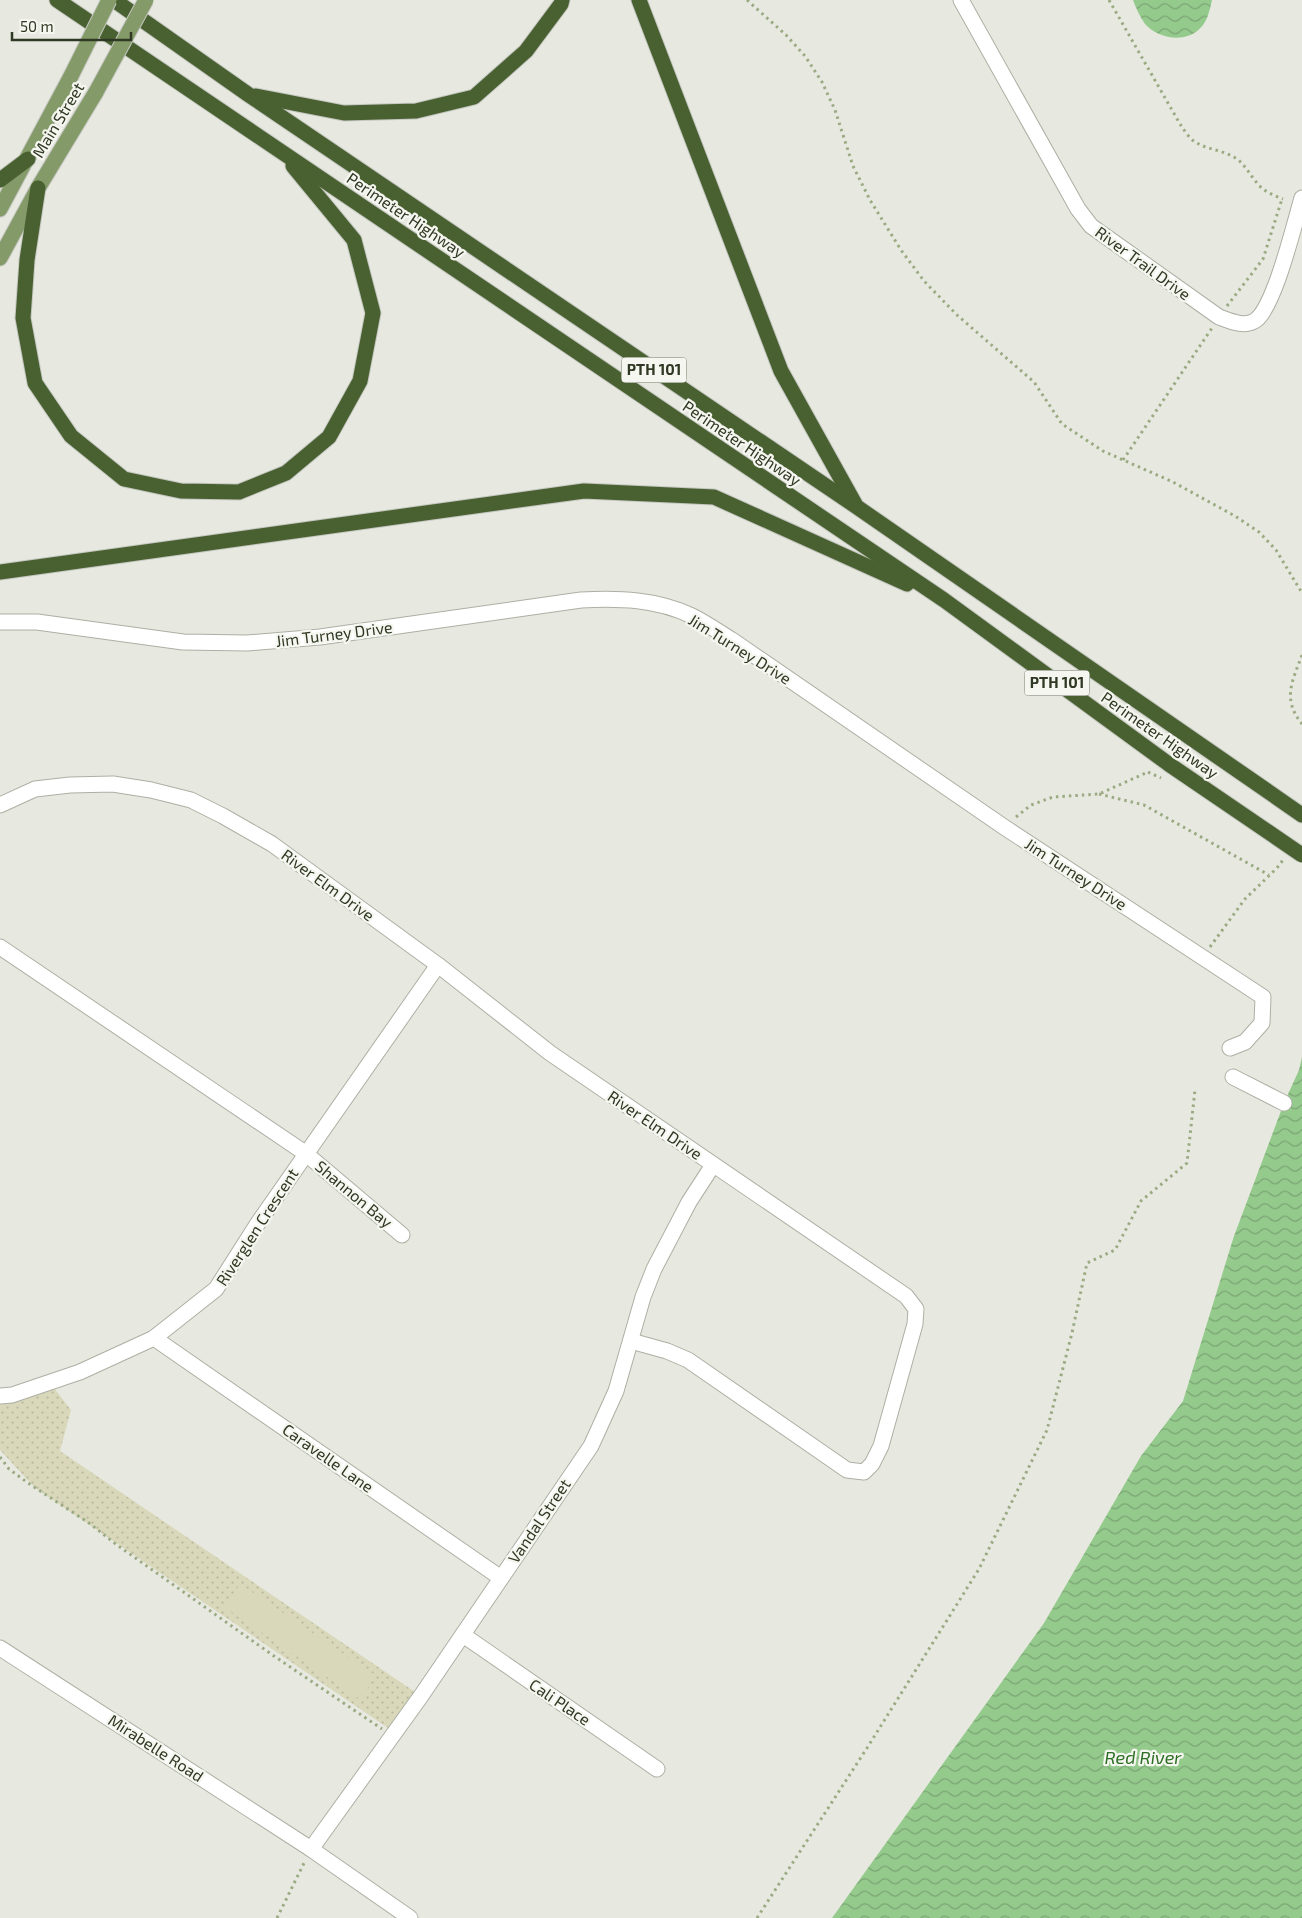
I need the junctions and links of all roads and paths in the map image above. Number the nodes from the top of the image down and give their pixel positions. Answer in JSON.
{"nodes":[{"id":1,"x":57,"y":0,"type":"edge"},
{"id":2,"x":109,"y":0,"type":"edge"},
{"id":3,"x":114,"y":0,"type":"edge"},
{"id":4,"x":146,"y":0,"type":"edge"},
{"id":5,"x":562,"y":0,"type":"edge"},
{"id":6,"x":639,"y":0,"type":"edge"},
{"id":7,"x":747,"y":0,"type":"edge"},
{"id":8,"x":961,"y":0,"type":"edge"},
{"id":9,"x":1109,"y":0,"type":"edge"},
{"id":10,"x":249,"y":95,"type":"junction"},
{"id":11,"x":283,"y":153,"type":"junction"},
{"id":12,"x":28,"y":159,"type":"junction"},
{"id":13,"x":0,"y":180,"type":"edge"},
{"id":14,"x":38,"y":188,"type":"junction"},
{"id":15,"x":1282,"y":199,"type":"junction"},
{"id":16,"x":1301,"y":201,"type":"edge"},
{"id":17,"x":0,"y":209,"type":"edge"},
{"id":18,"x":0,"y":258,"type":"edge"},
{"id":19,"x":1219,"y":317,"type":"junction"},
{"id":20,"x":1123,"y":460,"type":"junction"},
{"id":21,"x":857,"y":507,"type":"junction"},
{"id":22,"x":0,"y":572,"type":"edge"},
{"id":23,"x":1302,"y":593,"type":"edge"},
{"id":24,"x":944,"y":600,"type":"junction"},
{"id":25,"x":0,"y":622,"type":"edge"},
{"id":26,"x":1302,"y":655,"type":"edge"},
{"id":27,"x":1302,"y":724,"type":"edge"},
{"id":28,"x":1148,"y":772,"type":"dead end"},
{"id":29,"x":1099,"y":794,"type":"junction"},
{"id":30,"x":0,"y":805,"type":"edge"},
{"id":31,"x":1302,"y":815,"type":"edge"},
{"id":32,"x":1004,"y":828,"type":"junction"},
{"id":33,"x":1287,"y":854,"type":"dead end"},
{"id":34,"x":1302,"y":854,"type":"edge"},
{"id":35,"x":1269,"y":875,"type":"junction"},
{"id":36,"x":0,"y":946,"type":"edge"},
{"id":37,"x":1203,"y":958,"type":"junction"},
{"id":38,"x":438,"y":964,"type":"junction"},
{"id":39,"x":1230,"y":1048,"type":"dead end"},
{"id":40,"x":1233,"y":1077,"type":"dead end"},
{"id":41,"x":1195,"y":1090,"type":"dead end"},
{"id":42,"x":1284,"y":1103,"type":"dead end"},
{"id":43,"x":305,"y":1154,"type":"junction"},
{"id":44,"x":713,"y":1164,"type":"junction"},
{"id":45,"x":402,"y":1235,"type":"dead end"},
{"id":46,"x":154,"y":1338,"type":"junction"},
{"id":47,"x":631,"y":1341,"type":"junction"},
{"id":48,"x":0,"y":1396,"type":"edge"},
{"id":49,"x":0,"y":1457,"type":"edge"},
{"id":50,"x":501,"y":1578,"type":"junction"},
{"id":51,"x":463,"y":1636,"type":"junction"},
{"id":52,"x":0,"y":1648,"type":"edge"},
{"id":53,"x":393,"y":1736,"type":"junction"},
{"id":54,"x":657,"y":1769,"type":"dead end"},
{"id":55,"x":311,"y":1849,"type":"junction"},
{"id":56,"x":277,"y":1918,"type":"edge"},
{"id":57,"x":410,"y":1918,"type":"edge"},
{"id":58,"x":757,"y":1918,"type":"edge"}],
"edges":[{"from":1,"to":11,"type":"highway","name":"Perimeter Highway","number":"PTH 101"},
{"from":2,"to":12,"type":"main road","name":"Main Street","bridge":true},
{"from":3,"to":10,"type":"highway","name":"Perimeter Highway","number":"PTH 101"},
{"from":4,"to":14,"type":"main road","name":"Main Street","bridge":true},
{"from":5,"to":10,"type":"highway"},
{"from":6,"to":21,"type":"highway"},
{"from":7,"to":20,"type":"path"},
{"from":8,"to":19,"type":"street","name":"River Trail Drive"},
{"from":9,"to":15,"type":"path"},
{"from":10,"to":21,"type":"highway","name":"Perimeter Highway","number":"PTH 101"},
{"from":11,"to":14,"type":"highway"},
{"from":11,"to":24,"type":"highway","name":"Perimeter Highway","number":"PTH 101"},
{"from":12,"to":13,"type":"highway"},
{"from":12,"to":17,"type":"main road","name":"Main Street"},
{"from":14,"to":18,"type":"main road","name":"Main Street"},
{"from":15,"to":16,"type":"path"},
{"from":15,"to":19,"type":"path"},
{"from":16,"to":19,"type":"street","name":"River Trail Drive"},
{"from":19,"to":20,"type":"path"},
{"from":20,"to":23,"type":"path"},
{"from":21,"to":31,"type":"highway","name":"Perimeter Highway","number":"PTH 101"},
{"from":22,"to":24,"type":"highway"},
{"from":24,"to":34,"type":"highway","name":"Perimeter Highway","number":"PTH 101","bridge":true},
{"from":25,"to":32,"type":"street","name":"Jim Turney Drive"},
{"from":26,"to":27,"type":"path"},
{"from":28,"to":29,"type":"path"},
{"from":29,"to":32,"type":"path"},
{"from":29,"to":35,"type":"path"},
{"from":30,"to":38,"type":"street","name":"River Elm Drive"},
{"from":32,"to":37,"type":"street","name":"Jim Turney Drive"},
{"from":33,"to":35,"type":"path"},
{"from":35,"to":37,"type":"path"},
{"from":36,"to":43,"type":"street"},
{"from":37,"to":39,"type":"street","name":"Jim Turney Drive"},
{"from":38,"to":43,"type":"street","name":"Riverglen Crescent"},
{"from":38,"to":44,"type":"street","name":"River Elm Drive"},
{"from":40,"to":42,"type":"street"},
{"from":41,"to":58,"type":"path"},
{"from":43,"to":45,"type":"street","name":"Shannon Bay"},
{"from":43,"to":46,"type":"street","name":"Riverglen Crescent"},
{"from":44,"to":47,"type":"street","name":"Vandal Street"},
{"from":44,"to":47,"type":"street","name":"River Elm Drive"},
{"from":46,"to":48,"type":"street","name":"Riverglen Crescent"},
{"from":46,"to":50,"type":"street","name":"Caravelle Lane"},
{"from":47,"to":50,"type":"street","name":"Vandal Street"},
{"from":49,"to":53,"type":"path"},
{"from":50,"to":51,"type":"street","name":"Vandal Street"},
{"from":51,"to":53,"type":"street","name":"Vandal Street"},
{"from":51,"to":54,"type":"street","name":"Cali Place"},
{"from":52,"to":55,"type":"street","name":"Mirabelle Road"},
{"from":53,"to":55,"type":"street","name":"Vandal Street"},
{"from":55,"to":56,"type":"path"},
{"from":55,"to":57,"type":"street","name":"Mirabelle Road"}]}
